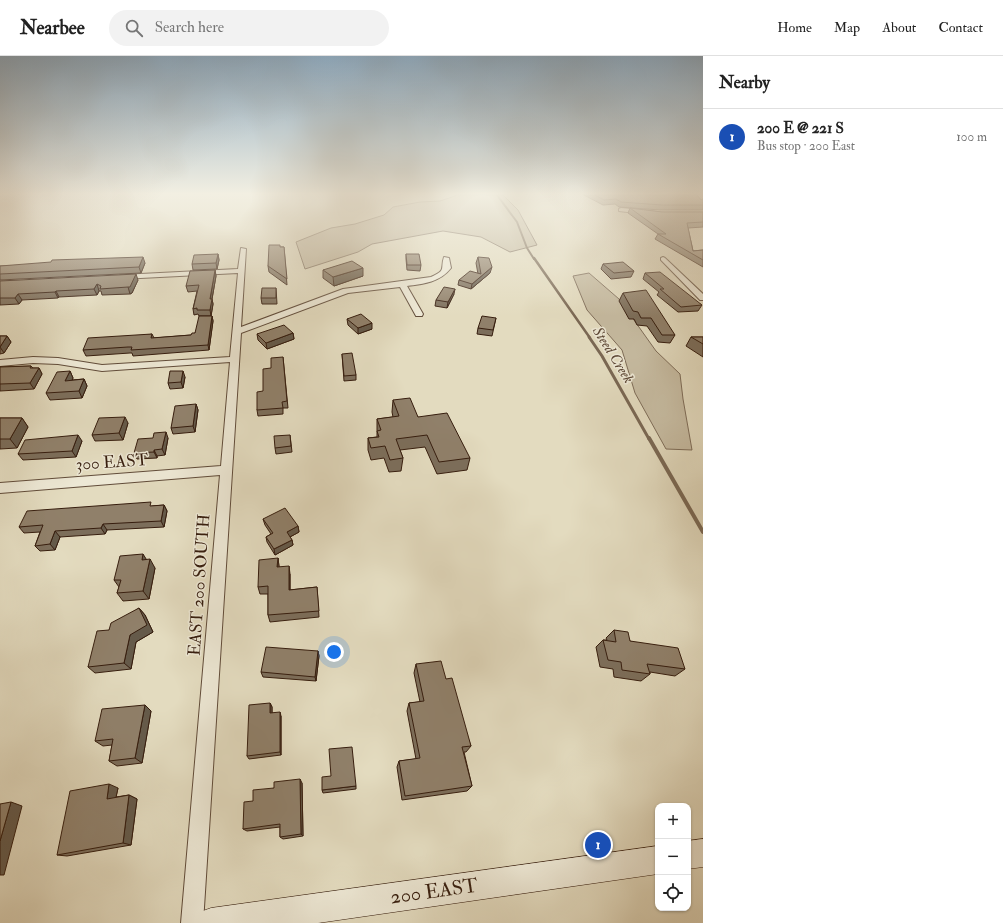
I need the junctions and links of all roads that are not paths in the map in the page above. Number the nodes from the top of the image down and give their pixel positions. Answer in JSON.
{"nodes":[{"id":1,"x":242,"y":249,"type":"dead end"},
{"id":2,"x":446,"y":258,"type":"dead end"},
{"id":3,"x":663,"y":259,"type":"dead end"},
{"id":4,"x":242,"y":271,"type":"junction"},
{"id":5,"x":116,"y":277,"type":"edge"},
{"id":6,"x":402,"y":283,"type":"junction"},
{"id":7,"x":703,"y":298,"type":"edge"},
{"id":8,"x":419,"y":314,"type":"dead end"},
{"id":9,"x":237,"y":332,"type":"junction"},
{"id":10,"x":234,"y":359,"type":"junction"},
{"id":11,"x":0,"y":363,"type":"edge"},
{"id":12,"x":226,"y":470,"type":"junction"},
{"id":13,"x":0,"y":488,"type":"edge"},
{"id":14,"x":703,"y":853,"type":"edge"},
{"id":15,"x":691,"y":855,"type":"edge"},
{"id":16,"x":655,"y":860,"type":"edge"},
{"id":17,"x":192,"y":923,"type":"edge"},
{"id":18,"x":211,"y":923,"type":"edge"}],
"edges":[{"from":1,"to":4,"type":"street","name":"EAST 200 SOUTH"},
{"from":2,"to":6,"type":"street"},
{"from":3,"to":7,"type":"street"},
{"from":4,"to":5,"type":"street"},
{"from":4,"to":9,"type":"street","name":"EAST 200 SOUTH"},
{"from":6,"to":8,"type":"street"},
{"from":6,"to":9,"type":"street"},
{"from":9,"to":10,"type":"street","name":"EAST 200 SOUTH"},
{"from":10,"to":11,"type":"street"},
{"from":10,"to":12,"type":"street","name":"EAST 200 SOUTH"},
{"from":12,"to":13,"type":"street","name":"300 EAST"},
{"from":12,"to":17,"type":"street","name":"EAST 200 SOUTH"},
{"from":14,"to":15,"type":"main road"},
{"from":16,"to":18,"type":"main road","name":"200 EAST"}]}
